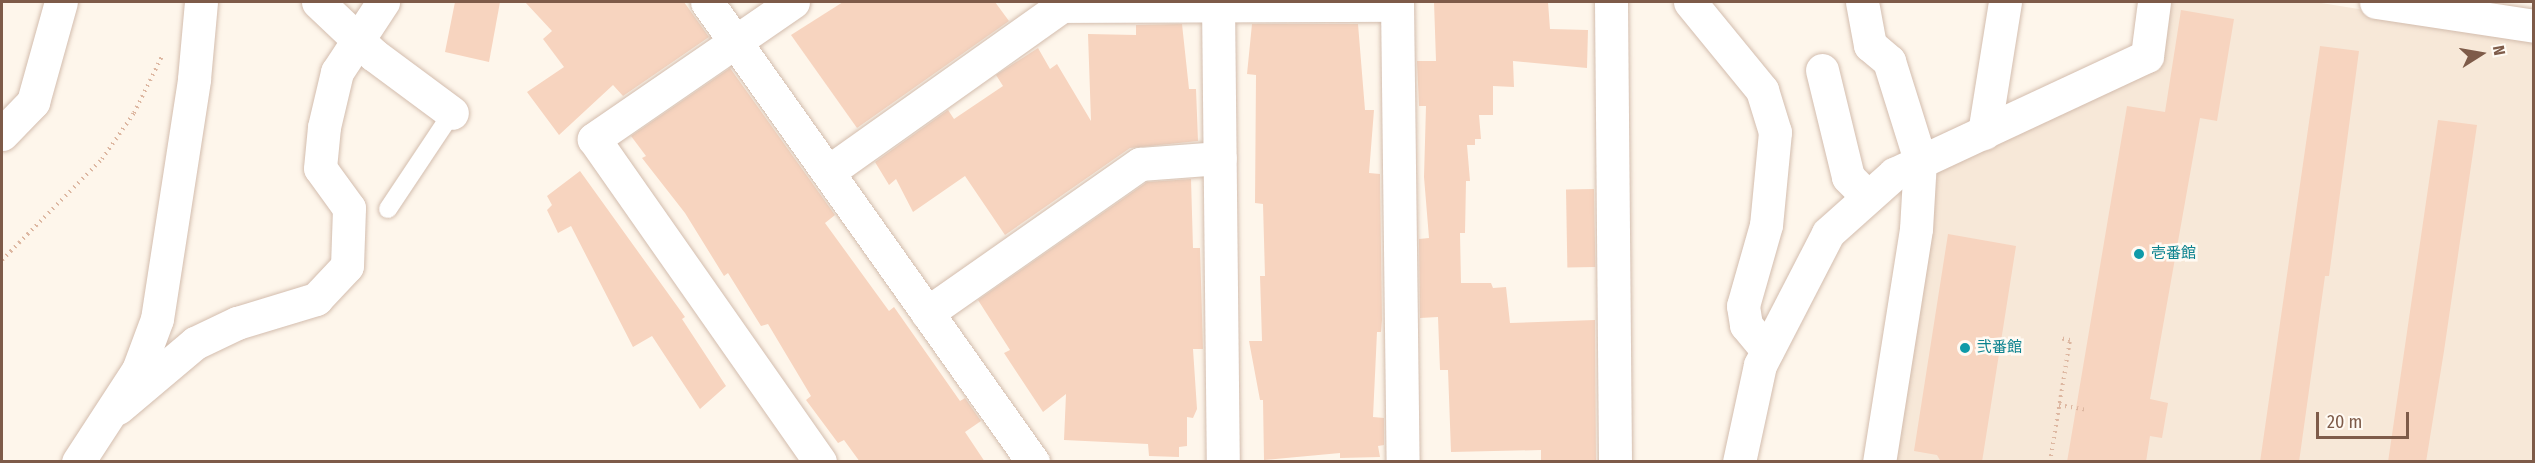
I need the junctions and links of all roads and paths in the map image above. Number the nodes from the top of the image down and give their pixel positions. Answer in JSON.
{"nodes":[{"id":1,"x":61,"y":2,"type":"edge"},
{"id":2,"x":201,"y":2,"type":"edge"},
{"id":3,"x":383,"y":2,"type":"edge"},
{"id":4,"x":707,"y":2,"type":"edge"},
{"id":5,"x":793,"y":2,"type":"edge"},
{"id":6,"x":1611,"y":2,"type":"edge"},
{"id":7,"x":1690,"y":2,"type":"edge"},
{"id":8,"x":1862,"y":2,"type":"edge"},
{"id":9,"x":2005,"y":2,"type":"edge"},
{"id":10,"x":2154,"y":2,"type":"edge"},
{"id":11,"x":2376,"y":2,"type":"edge"},
{"id":12,"x":1397,"y":3,"type":"edge"},
{"id":13,"x":1218,"y":4,"type":"edge"},
{"id":14,"x":329,"y":5,"type":"edge"},
{"id":15,"x":2490,"y":10,"type":"edge"},
{"id":16,"x":2534,"y":26,"type":"edge"},
{"id":17,"x":356,"y":38,"type":"junction"},
{"id":18,"x":735,"y":42,"type":"junction"},
{"id":19,"x":164,"y":52,"type":"dead end"},
{"id":20,"x":1822,"y":70,"type":"dead end"},
{"id":21,"x":452,"y":113,"type":"joint"},
{"id":22,"x":1984,"y":133,"type":"junction"},
{"id":23,"x":2,"y":134,"type":"edge"},
{"id":24,"x":1220,"y":158,"type":"junction"},
{"id":25,"x":1920,"y":160,"type":"junction"},
{"id":26,"x":828,"y":172,"type":"junction"},
{"id":27,"x":1868,"y":197,"type":"junction"},
{"id":28,"x":388,"y":209,"type":"dead end"},
{"id":29,"x":2,"y":260,"type":"edge"},
{"id":30,"x":927,"y":313,"type":"junction"},
{"id":31,"x":2059,"y":338,"type":"dead end"},
{"id":32,"x":1767,"y":350,"type":"junction"},
{"id":33,"x":2059,"y":405,"type":"junction"},
{"id":34,"x":2087,"y":410,"type":"dead end"},
{"id":35,"x":110,"y":416,"type":"junction"},
{"id":36,"x":78,"y":462,"type":"edge"},
{"id":37,"x":820,"y":462,"type":"edge"},
{"id":38,"x":1033,"y":462,"type":"edge"},
{"id":39,"x":1223,"y":462,"type":"edge"},
{"id":40,"x":1403,"y":462,"type":"edge"},
{"id":41,"x":1615,"y":462,"type":"edge"},
{"id":42,"x":1739,"y":462,"type":"edge"},
{"id":43,"x":1880,"y":462,"type":"edge"},
{"id":44,"x":2050,"y":462,"type":"edge"}],
"edges":[{"from":1,"to":23,"type":"street"},
{"from":2,"to":35,"type":"street"},
{"from":3,"to":17,"type":"street"},
{"from":4,"to":18,"type":"street"},
{"from":5,"to":18,"type":"street"},
{"from":6,"to":41,"type":"street"},
{"from":7,"to":32,"type":"street"},
{"from":8,"to":25,"type":"street"},
{"from":9,"to":22,"type":"street"},
{"from":10,"to":22,"type":"street"},
{"from":11,"to":15,"type":"street"},
{"from":12,"to":13,"type":"street"},
{"from":12,"to":40,"type":"street"},
{"from":13,"to":24,"type":"street"},
{"from":13,"to":26,"type":"street"},
{"from":14,"to":17,"type":"street"},
{"from":15,"to":16,"type":"street"},
{"from":17,"to":21,"type":"street"},
{"from":17,"to":35,"type":"street"},
{"from":18,"to":26,"type":"street"},
{"from":18,"to":37,"type":"street"},
{"from":19,"to":29,"type":"path"},
{"from":20,"to":27,"type":"street"},
{"from":21,"to":28,"type":"lane"},
{"from":22,"to":25,"type":"street"},
{"from":24,"to":30,"type":"street"},
{"from":24,"to":39,"type":"street"},
{"from":25,"to":27,"type":"street"},
{"from":25,"to":43,"type":"street"},
{"from":26,"to":30,"type":"street"},
{"from":27,"to":32,"type":"street"},
{"from":30,"to":38,"type":"street"},
{"from":31,"to":33,"type":"path"},
{"from":32,"to":42,"type":"street"},
{"from":33,"to":34,"type":"path"},
{"from":33,"to":44,"type":"path"},
{"from":35,"to":36,"type":"street"}]}
